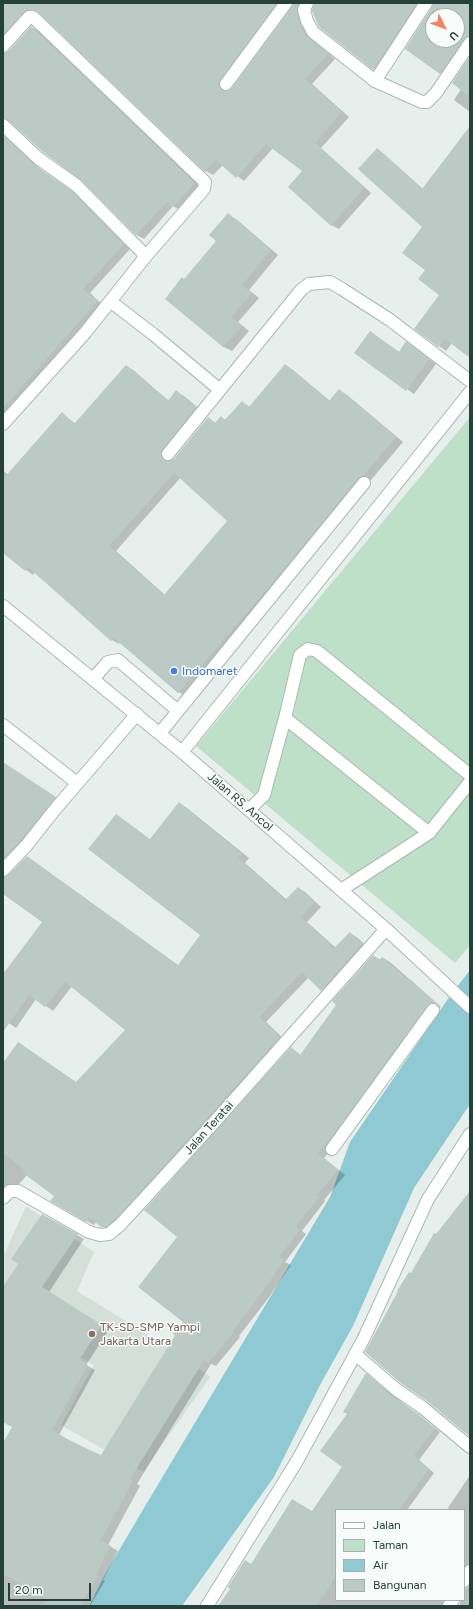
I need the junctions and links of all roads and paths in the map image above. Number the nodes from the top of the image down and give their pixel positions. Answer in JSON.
{"nodes":[{"id":1,"x":286,"y":3,"type":"edge"},
{"id":2,"x":307,"y":3,"type":"edge"},
{"id":3,"x":426,"y":3,"type":"edge"},
{"id":4,"x":470,"y":42,"type":"edge"},
{"id":5,"x":3,"y":46,"type":"edge"},
{"id":6,"x":375,"y":81,"type":"junction"},
{"id":7,"x":226,"y":84,"type":"dead end"},
{"id":8,"x":3,"y":125,"type":"edge"},
{"id":9,"x":146,"y":256,"type":"junction"},
{"id":10,"x":110,"y":301,"type":"junction"},
{"id":11,"x":470,"y":381,"type":"edge"},
{"id":12,"x":220,"y":390,"type":"junction"},
{"id":13,"x":470,"y":392,"type":"edge"},
{"id":14,"x":3,"y":424,"type":"edge"},
{"id":15,"x":168,"y":454,"type":"dead end"},
{"id":16,"x":364,"y":483,"type":"dead end"},
{"id":17,"x":3,"y":606,"type":"edge"},
{"id":18,"x":93,"y":679,"type":"junction"},
{"id":19,"x":178,"y":711,"type":"junction"},
{"id":20,"x":137,"y":714,"type":"junction"},
{"id":21,"x":285,"y":718,"type":"junction"},
{"id":22,"x":3,"y":725,"type":"edge"},
{"id":23,"x":160,"y":733,"type":"junction"},
{"id":24,"x":182,"y":752,"type":"junction"},
{"id":25,"x":470,"y":775,"type":"edge"},
{"id":26,"x":470,"y":782,"type":"edge"},
{"id":27,"x":77,"y":783,"type":"junction"},
{"id":28,"x":249,"y":810,"type":"junction"},
{"id":29,"x":429,"y":833,"type":"junction"},
{"id":30,"x":3,"y":870,"type":"edge"},
{"id":31,"x":342,"y":890,"type":"junction"},
{"id":32,"x":386,"y":929,"type":"junction"},
{"id":33,"x":470,"y":1007,"type":"edge"},
{"id":34,"x":433,"y":1010,"type":"dead end"},
{"id":35,"x":470,"y":1134,"type":"edge"},
{"id":36,"x":332,"y":1149,"type":"dead end"},
{"id":37,"x":3,"y":1198,"type":"edge"},
{"id":38,"x":355,"y":1354,"type":"junction"},
{"id":39,"x":470,"y":1447,"type":"edge"},
{"id":40,"x":206,"y":1606,"type":"edge"}],
"edges":[{"from":1,"to":7,"type":"street"},
{"from":2,"to":6,"type":"street"},
{"from":3,"to":6,"type":"street"},
{"from":4,"to":6,"type":"street"},
{"from":5,"to":9,"type":"street"},
{"from":8,"to":9,"type":"street"},
{"from":9,"to":10,"type":"street"},
{"from":10,"to":12,"type":"street"},
{"from":10,"to":14,"type":"street"},
{"from":11,"to":12,"type":"street"},
{"from":12,"to":15,"type":"street"},
{"from":13,"to":24,"type":"street"},
{"from":16,"to":19,"type":"street"},
{"from":17,"to":18,"type":"street","name":"Jalan RS. Ancol"},
{"from":18,"to":19,"type":"street"},
{"from":18,"to":20,"type":"street","name":"Jalan RS. Ancol"},
{"from":19,"to":23,"type":"street"},
{"from":20,"to":23,"type":"street","name":"Jalan RS. Ancol"},
{"from":20,"to":27,"type":"street"},
{"from":21,"to":25,"type":"street"},
{"from":21,"to":28,"type":"street"},
{"from":21,"to":29,"type":"street"},
{"from":22,"to":27,"type":"street"},
{"from":23,"to":24,"type":"street","name":"Jalan RS. Ancol"},
{"from":24,"to":28,"type":"street","name":"Jalan RS. Ancol"},
{"from":26,"to":29,"type":"street"},
{"from":27,"to":30,"type":"street"},
{"from":28,"to":31,"type":"street","name":"Jalan RS. Ancol"},
{"from":29,"to":31,"type":"street"},
{"from":31,"to":32,"type":"street","name":"Jalan RS. Ancol"},
{"from":32,"to":33,"type":"street","name":"Jalan RS. Ancol"},
{"from":32,"to":37,"type":"street","name":"Jalan Teratai"},
{"from":34,"to":36,"type":"street"},
{"from":35,"to":38,"type":"street"},
{"from":38,"to":39,"type":"street"},
{"from":38,"to":40,"type":"street"}]}
